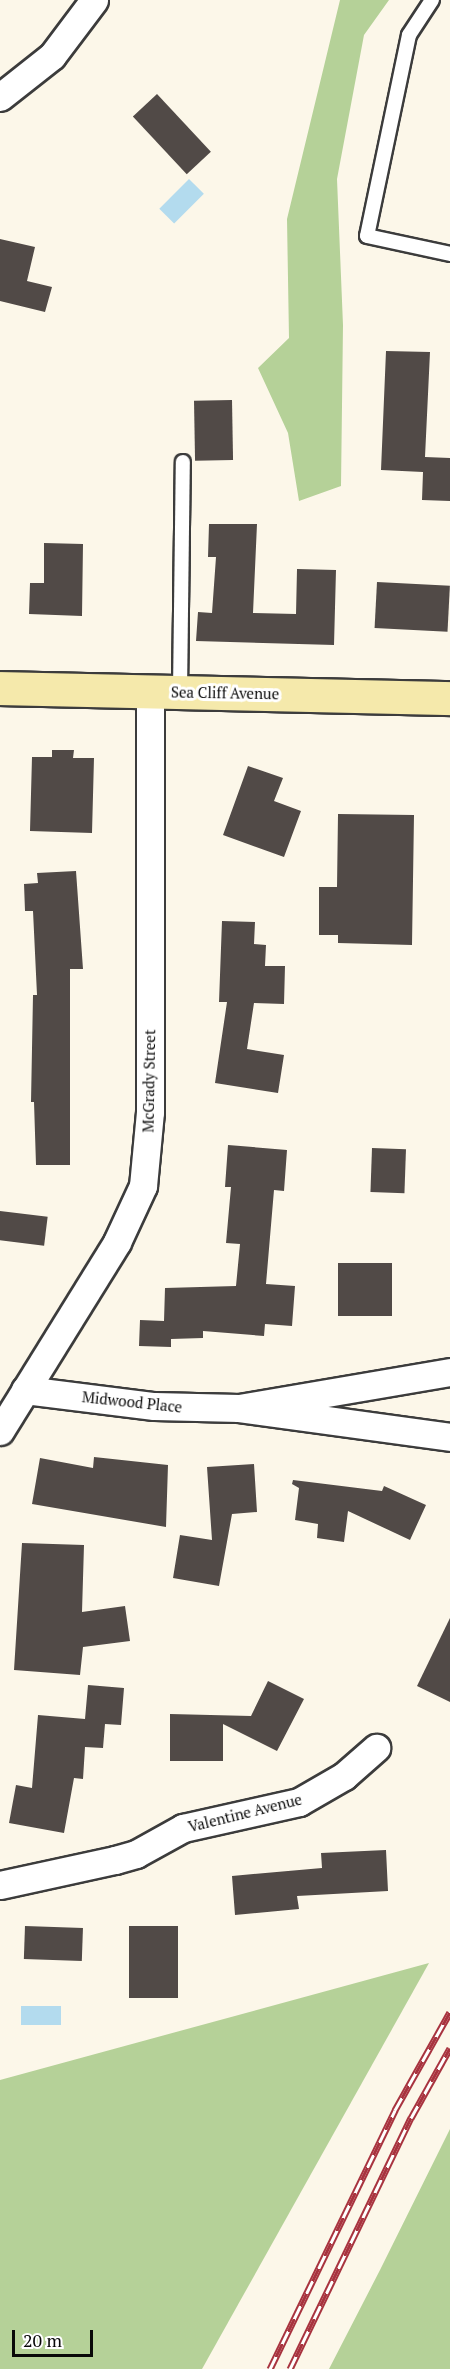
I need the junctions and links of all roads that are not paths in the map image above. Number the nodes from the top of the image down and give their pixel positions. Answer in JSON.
{"nodes":[{"id":1,"x":94,"y":0,"type":"edge"},
{"id":2,"x":432,"y":0,"type":"edge"},
{"id":3,"x":0,"y":97,"type":"edge"},
{"id":4,"x":450,"y":254,"type":"edge"},
{"id":5,"x":183,"y":462,"type":"dead end"},
{"id":6,"x":0,"y":688,"type":"edge"},
{"id":7,"x":165,"y":691,"type":"junction"},
{"id":8,"x":450,"y":698,"type":"edge"},
{"id":9,"x":450,"y":1372,"type":"edge"},
{"id":10,"x":25,"y":1390,"type":"junction"},
{"id":11,"x":239,"y":1408,"type":"junction"},
{"id":12,"x":0,"y":1431,"type":"edge"},
{"id":13,"x":450,"y":1437,"type":"edge"},
{"id":14,"x":376,"y":1748,"type":"dead end"},
{"id":15,"x":0,"y":1885,"type":"edge"}],
"edges":[{"from":1,"to":3,"type":"street"},
{"from":2,"to":4,"type":"lane"},
{"from":5,"to":7,"type":"lane"},
{"from":6,"to":7,"type":"street","name":"Sea Cliff Avenue"},
{"from":7,"to":8,"type":"street","name":"Sea Cliff Avenue"},
{"from":7,"to":10,"type":"street","name":"McGrady Street"},
{"from":9,"to":11,"type":"street","name":"Midwood Place"},
{"from":10,"to":11,"type":"street","name":"Midwood Place"},
{"from":10,"to":12,"type":"street","name":"McGrady Street"},
{"from":11,"to":13,"type":"street","name":"Midwood Place"},
{"from":14,"to":15,"type":"street","name":"Valentine Avenue"}]}
